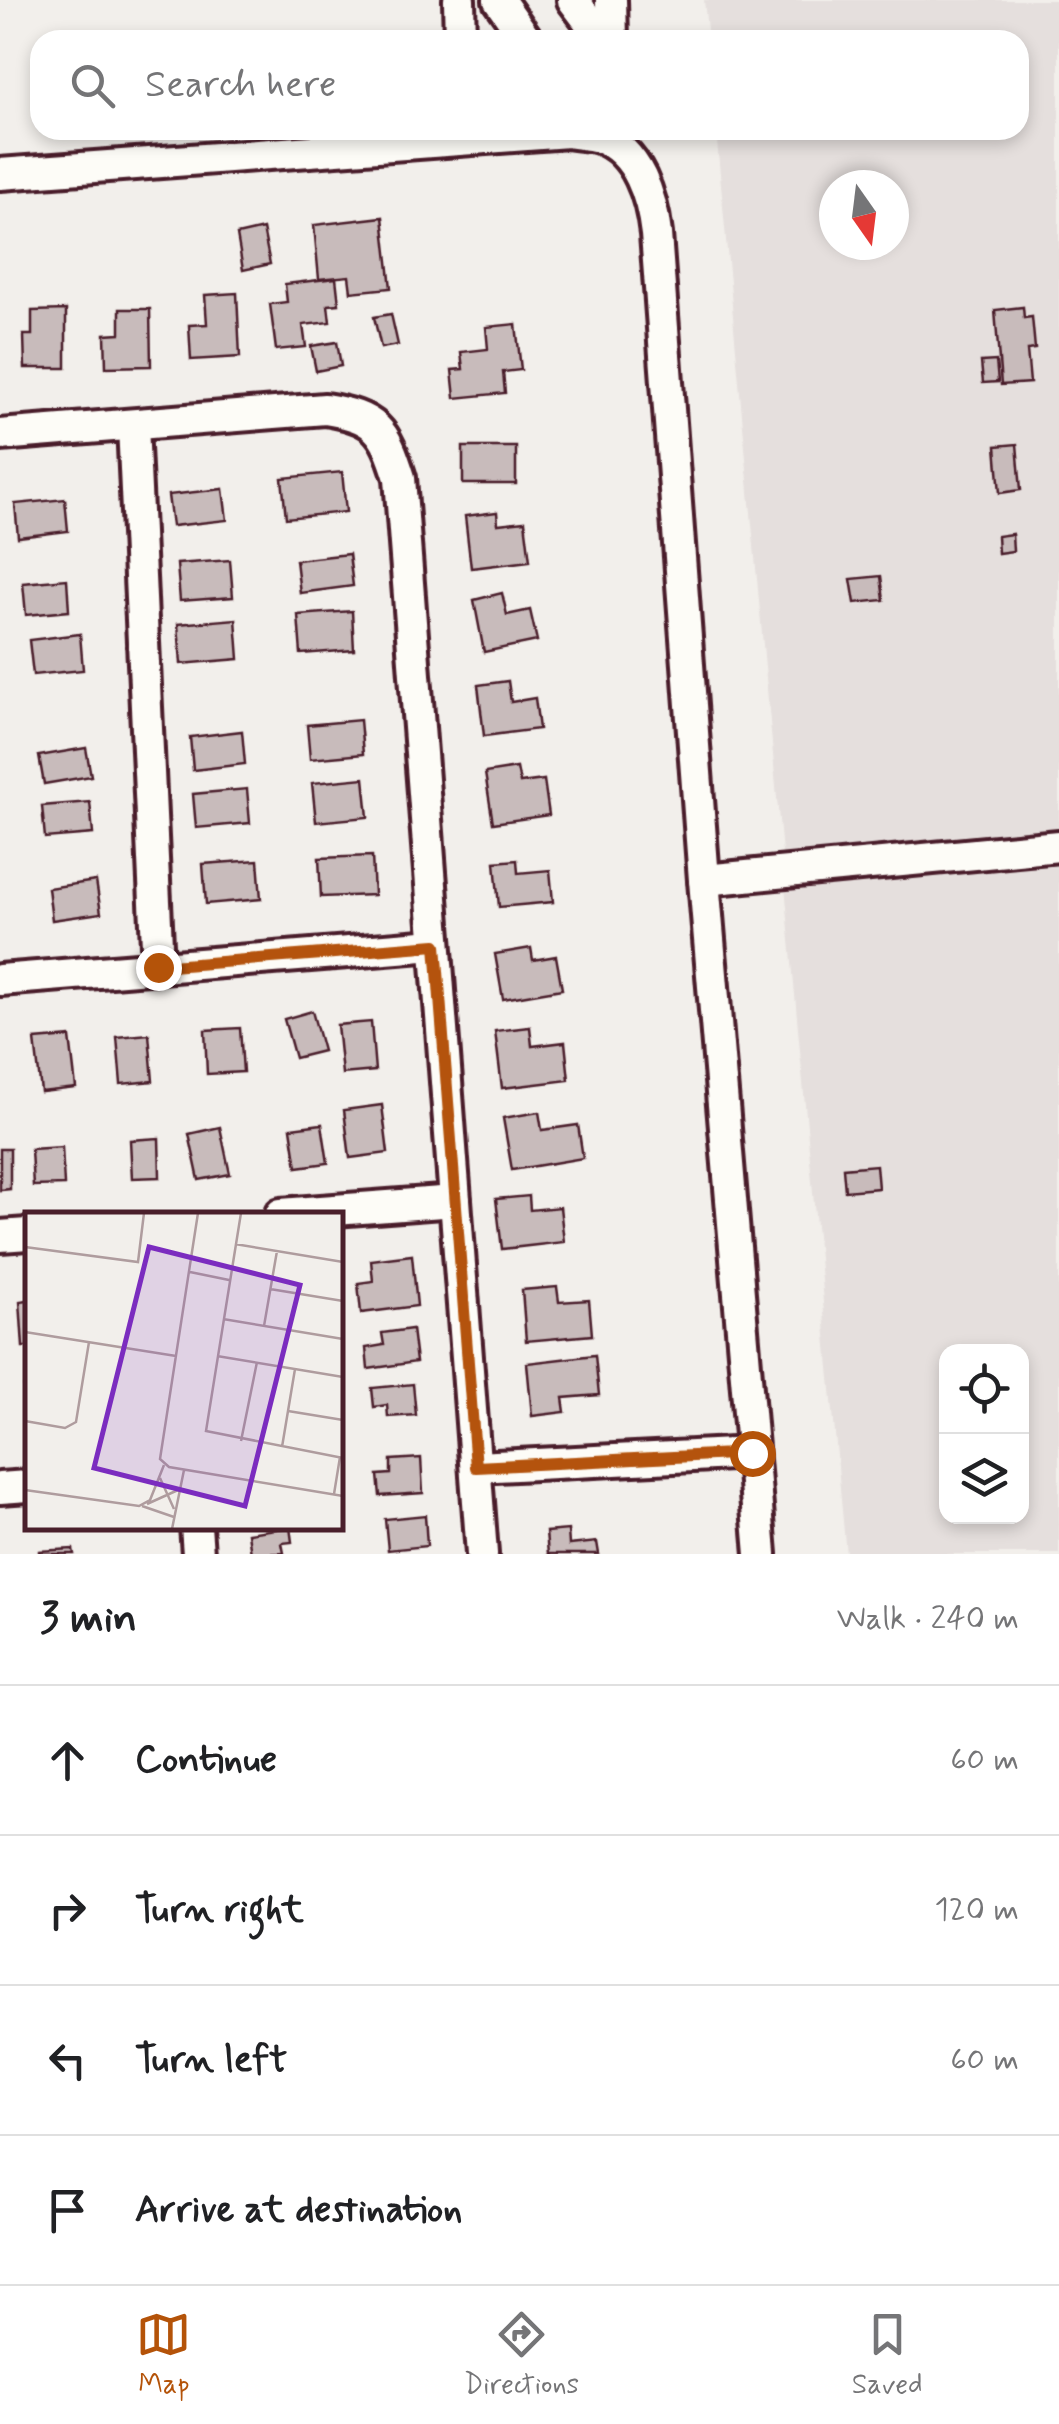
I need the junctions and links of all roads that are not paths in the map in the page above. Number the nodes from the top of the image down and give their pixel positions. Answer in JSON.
{"nodes":[{"id":1,"x":500,"y":0,"type":"edge"},
{"id":2,"x":573,"y":0,"type":"edge"},
{"id":3,"x":612,"y":0,"type":"edge"},
{"id":4,"x":461,"y":2,"type":"edge"},
{"id":5,"x":460,"y":30,"type":"edge"},
{"id":6,"x":520,"y":30,"type":"edge"},
{"id":7,"x":596,"y":30,"type":"edge"},
{"id":8,"x":612,"y":30,"type":"edge"},
{"id":9,"x":395,"y":140,"type":"edge"},
{"id":10,"x":608,"y":140,"type":"edge"},
{"id":11,"x":0,"y":174,"type":"edge"},
{"id":12,"x":133,"y":424,"type":"junction"},
{"id":13,"x":0,"y":435,"type":"edge"},
{"id":14,"x":1059,"y":846,"type":"edge"},
{"id":15,"x":704,"y":880,"type":"junction"},
{"id":16,"x":436,"y":945,"type":"junction"},
{"id":17,"x":158,"y":967,"type":"junction"},
{"id":18,"x":0,"y":980,"type":"edge"},
{"id":19,"x":455,"y":1200,"type":"junction"},
{"id":20,"x":306,"y":1212,"type":"edge"},
{"id":21,"x":25,"y":1234,"type":"edge"},
{"id":22,"x":0,"y":1236,"type":"edge"},
{"id":23,"x":752,"y":1453,"type":"junction"},
{"id":24,"x":476,"y":1467,"type":"junction"},
{"id":25,"x":25,"y":1486,"type":"edge"},
{"id":26,"x":0,"y":1488,"type":"edge"},
{"id":27,"x":196,"y":1529,"type":"edge"},
{"id":28,"x":198,"y":1554,"type":"edge"},
{"id":29,"x":482,"y":1554,"type":"edge"},
{"id":30,"x":761,"y":1554,"type":"edge"}],
"edges":[{"from":1,"to":6,"type":"street"},
{"from":2,"to":7,"type":"street"},
{"from":3,"to":8,"type":"street"},
{"from":4,"to":5,"type":"street"},
{"from":9,"to":11,"type":"street"},
{"from":10,"to":15,"type":"street"},
{"from":12,"to":13,"type":"street"},
{"from":12,"to":16,"type":"street"},
{"from":12,"to":17,"type":"street"},
{"from":14,"to":15,"type":"street"},
{"from":15,"to":23,"type":"street"},
{"from":16,"to":17,"type":"street"},
{"from":16,"to":19,"type":"street"},
{"from":17,"to":18,"type":"street"},
{"from":19,"to":20,"type":"street"},
{"from":19,"to":24,"type":"street"},
{"from":21,"to":22,"type":"street"},
{"from":23,"to":24,"type":"street"},
{"from":23,"to":30,"type":"street"},
{"from":24,"to":29,"type":"street"},
{"from":25,"to":26,"type":"street"},
{"from":27,"to":28,"type":"street"}]}
